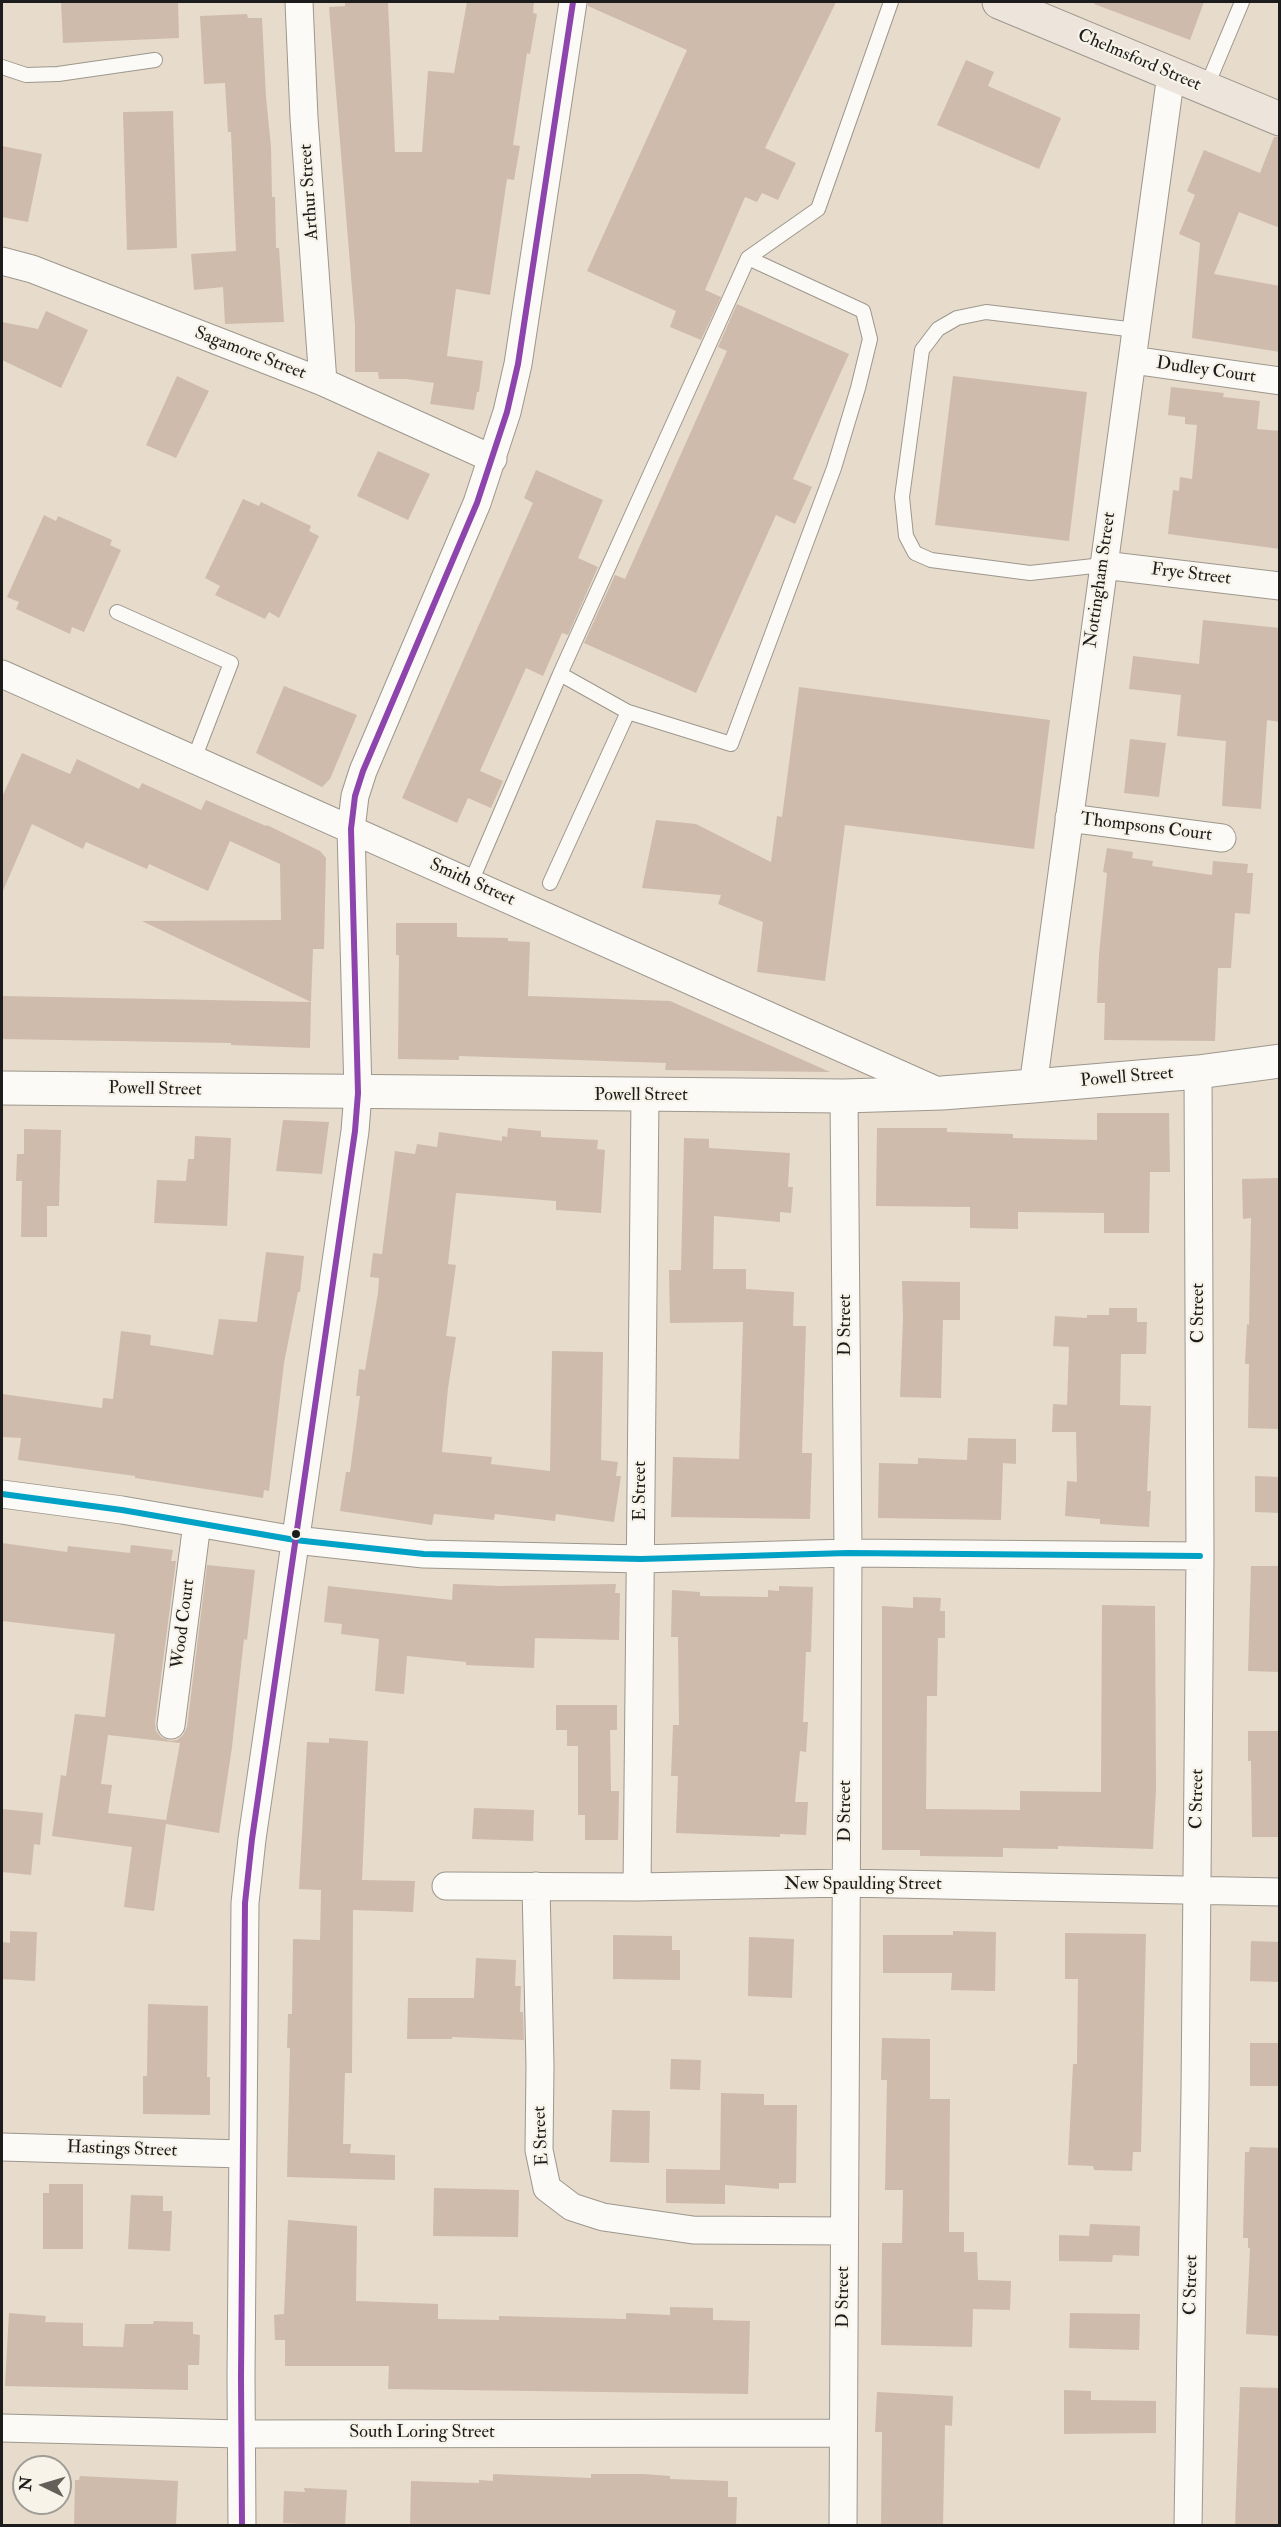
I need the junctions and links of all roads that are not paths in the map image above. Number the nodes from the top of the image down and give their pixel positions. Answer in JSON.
{"nodes":[{"id":1,"x":299,"y":2,"type":"edge"},
{"id":2,"x":573,"y":2,"type":"edge"},
{"id":3,"x":891,"y":2,"type":"edge"},
{"id":4,"x":999,"y":2,"type":"edge"},
{"id":5,"x":1242,"y":2,"type":"edge"},
{"id":6,"x":155,"y":60,"type":"dead end"},
{"id":7,"x":2,"y":67,"type":"edge"},
{"id":8,"x":1171,"y":74,"type":"junction"},
{"id":9,"x":1205,"y":88,"type":"junction"},
{"id":10,"x":1280,"y":119,"type":"edge"},
{"id":11,"x":748,"y":258,"type":"junction"},
{"id":12,"x":2,"y":261,"type":"edge"},
{"id":13,"x":1136,"y":330,"type":"junction"},
{"id":14,"x":1132,"y":360,"type":"junction"},
{"id":15,"x":1280,"y":381,"type":"edge"},
{"id":16,"x":323,"y":382,"type":"junction"},
{"id":17,"x":493,"y":459,"type":"junction"},
{"id":18,"x":1103,"y":565,"type":"junction"},
{"id":19,"x":1280,"y":586,"type":"edge"},
{"id":20,"x":117,"y":612,"type":"dead end"},
{"id":21,"x":2,"y":674,"type":"edge"},
{"id":22,"x":560,"y":674,"type":"junction"},
{"id":23,"x":628,"y":712,"type":"junction"},
{"id":24,"x":194,"y":759,"type":"junction"},
{"id":25,"x":1069,"y":818,"type":"junction"},
{"id":26,"x":351,"y":829,"type":"junction"},
{"id":27,"x":1222,"y":838,"type":"dead end"},
{"id":28,"x":471,"y":882,"type":"junction"},
{"id":29,"x":550,"y":883,"type":"dead end"},
{"id":30,"x":1280,"y":1061,"type":"edge"},
{"id":31,"x":1198,"y":1072,"type":"junction"},
{"id":32,"x":1033,"y":1086,"type":"junction"},
{"id":33,"x":2,"y":1088,"type":"edge"},
{"id":34,"x":358,"y":1093,"type":"junction"},
{"id":35,"x":942,"y":1093,"type":"junction"},
{"id":36,"x":645,"y":1096,"type":"junction"},
{"id":37,"x":844,"y":1096,"type":"junction"},
{"id":38,"x":2,"y":1494,"type":"edge"},
{"id":39,"x":197,"y":1523,"type":"junction"},
{"id":40,"x":296,"y":1540,"type":"junction"},
{"id":41,"x":848,"y":1553,"type":"junction"},
{"id":42,"x":1200,"y":1556,"type":"junction"},
{"id":43,"x":641,"y":1559,"type":"junction"},
{"id":44,"x":171,"y":1725,"type":"dead end"},
{"id":45,"x":846,"y":1883,"type":"junction"},
{"id":46,"x":446,"y":1886,"type":"dead end"},
{"id":47,"x":536,"y":1886,"type":"junction"},
{"id":48,"x":637,"y":1887,"type":"junction"},
{"id":49,"x":1197,"y":1890,"type":"junction"},
{"id":50,"x":1280,"y":1892,"type":"edge"},
{"id":51,"x":2,"y":2147,"type":"edge"},
{"id":52,"x":242,"y":2154,"type":"junction"},
{"id":53,"x":844,"y":2231,"type":"junction"},
{"id":54,"x":2,"y":2428,"type":"edge"},
{"id":55,"x":843,"y":2433,"type":"junction"},
{"id":56,"x":240,"y":2434,"type":"junction"},
{"id":57,"x":242,"y":2526,"type":"edge"},
{"id":58,"x":843,"y":2526,"type":"edge"},
{"id":59,"x":1188,"y":2526,"type":"edge"}],
"edges":[{"from":1,"to":16,"type":"street","name":"Arthur Street"},
{"from":2,"to":17,"type":"street"},
{"from":3,"to":11,"type":"lane"},
{"from":4,"to":8,"type":"main road","name":"Chelmsford Street"},
{"from":5,"to":9,"type":"lane"},
{"from":6,"to":7,"type":"lane"},
{"from":8,"to":9,"type":"main road","name":"Chelmsford Street"},
{"from":8,"to":13,"type":"street","name":"Nottingham Street"},
{"from":9,"to":10,"type":"main road","name":"Chelmsford Street"},
{"from":11,"to":22,"type":"lane"},
{"from":11,"to":23,"type":"lane"},
{"from":12,"to":16,"type":"street","name":"Sagamore Street"},
{"from":13,"to":14,"type":"street","name":"Nottingham Street"},
{"from":13,"to":18,"type":"lane"},
{"from":14,"to":15,"type":"street","name":"Dudley Court"},
{"from":14,"to":18,"type":"street","name":"Nottingham Street"},
{"from":16,"to":17,"type":"street","name":"Sagamore Street"},
{"from":17,"to":26,"type":"street"},
{"from":18,"to":19,"type":"street","name":"Frye Street"},
{"from":18,"to":25,"type":"street","name":"Nottingham Street"},
{"from":20,"to":24,"type":"lane"},
{"from":21,"to":24,"type":"street","name":"Smith Street"},
{"from":22,"to":23,"type":"lane"},
{"from":22,"to":28,"type":"lane"},
{"from":23,"to":29,"type":"lane"},
{"from":24,"to":26,"type":"street","name":"Smith Street"},
{"from":25,"to":27,"type":"street","name":"Thompsons Court"},
{"from":25,"to":32,"type":"street","name":"Nottingham Street"},
{"from":26,"to":28,"type":"street","name":"Smith Street"},
{"from":26,"to":34,"type":"street"},
{"from":28,"to":35,"type":"street","name":"Smith Street"},
{"from":30,"to":31,"type":"street","name":"Powell Street"},
{"from":31,"to":32,"type":"street","name":"Powell Street"},
{"from":31,"to":42,"type":"street","name":"C Street"},
{"from":32,"to":35,"type":"street","name":"Powell Street"},
{"from":33,"to":34,"type":"street","name":"Powell Street"},
{"from":34,"to":36,"type":"street","name":"Powell Street"},
{"from":34,"to":40,"type":"street"},
{"from":35,"to":37,"type":"street","name":"Powell Street"},
{"from":36,"to":37,"type":"street","name":"Powell Street"},
{"from":36,"to":43,"type":"street","name":"E Street"},
{"from":37,"to":41,"type":"street","name":"D Street"},
{"from":38,"to":39,"type":"street"},
{"from":39,"to":40,"type":"street"},
{"from":39,"to":44,"type":"street","name":"Wood Court"},
{"from":40,"to":43,"type":"street"},
{"from":40,"to":52,"type":"street"},
{"from":41,"to":42,"type":"street"},
{"from":41,"to":43,"type":"street"},
{"from":41,"to":45,"type":"street","name":"D Street"},
{"from":42,"to":49,"type":"street","name":"C Street"},
{"from":43,"to":48,"type":"street","name":"E Street"},
{"from":45,"to":48,"type":"street","name":"New Spaulding Street"},
{"from":45,"to":49,"type":"street","name":"New Spaulding Street"},
{"from":45,"to":53,"type":"street","name":"D Street"},
{"from":46,"to":47,"type":"street","name":"New Spaulding Street"},
{"from":47,"to":48,"type":"street","name":"New Spaulding Street"},
{"from":47,"to":53,"type":"street","name":"E Street"},
{"from":49,"to":50,"type":"street","name":"New Spaulding Street"},
{"from":49,"to":59,"type":"street","name":"C Street"},
{"from":51,"to":52,"type":"street","name":"Hastings Street"},
{"from":52,"to":56,"type":"street"},
{"from":53,"to":55,"type":"street","name":"D Street"},
{"from":54,"to":56,"type":"street","name":"South Loring Street"},
{"from":55,"to":56,"type":"street","name":"South Loring Street"},
{"from":55,"to":58,"type":"street","name":"D Street"},
{"from":56,"to":57,"type":"street"}]}
